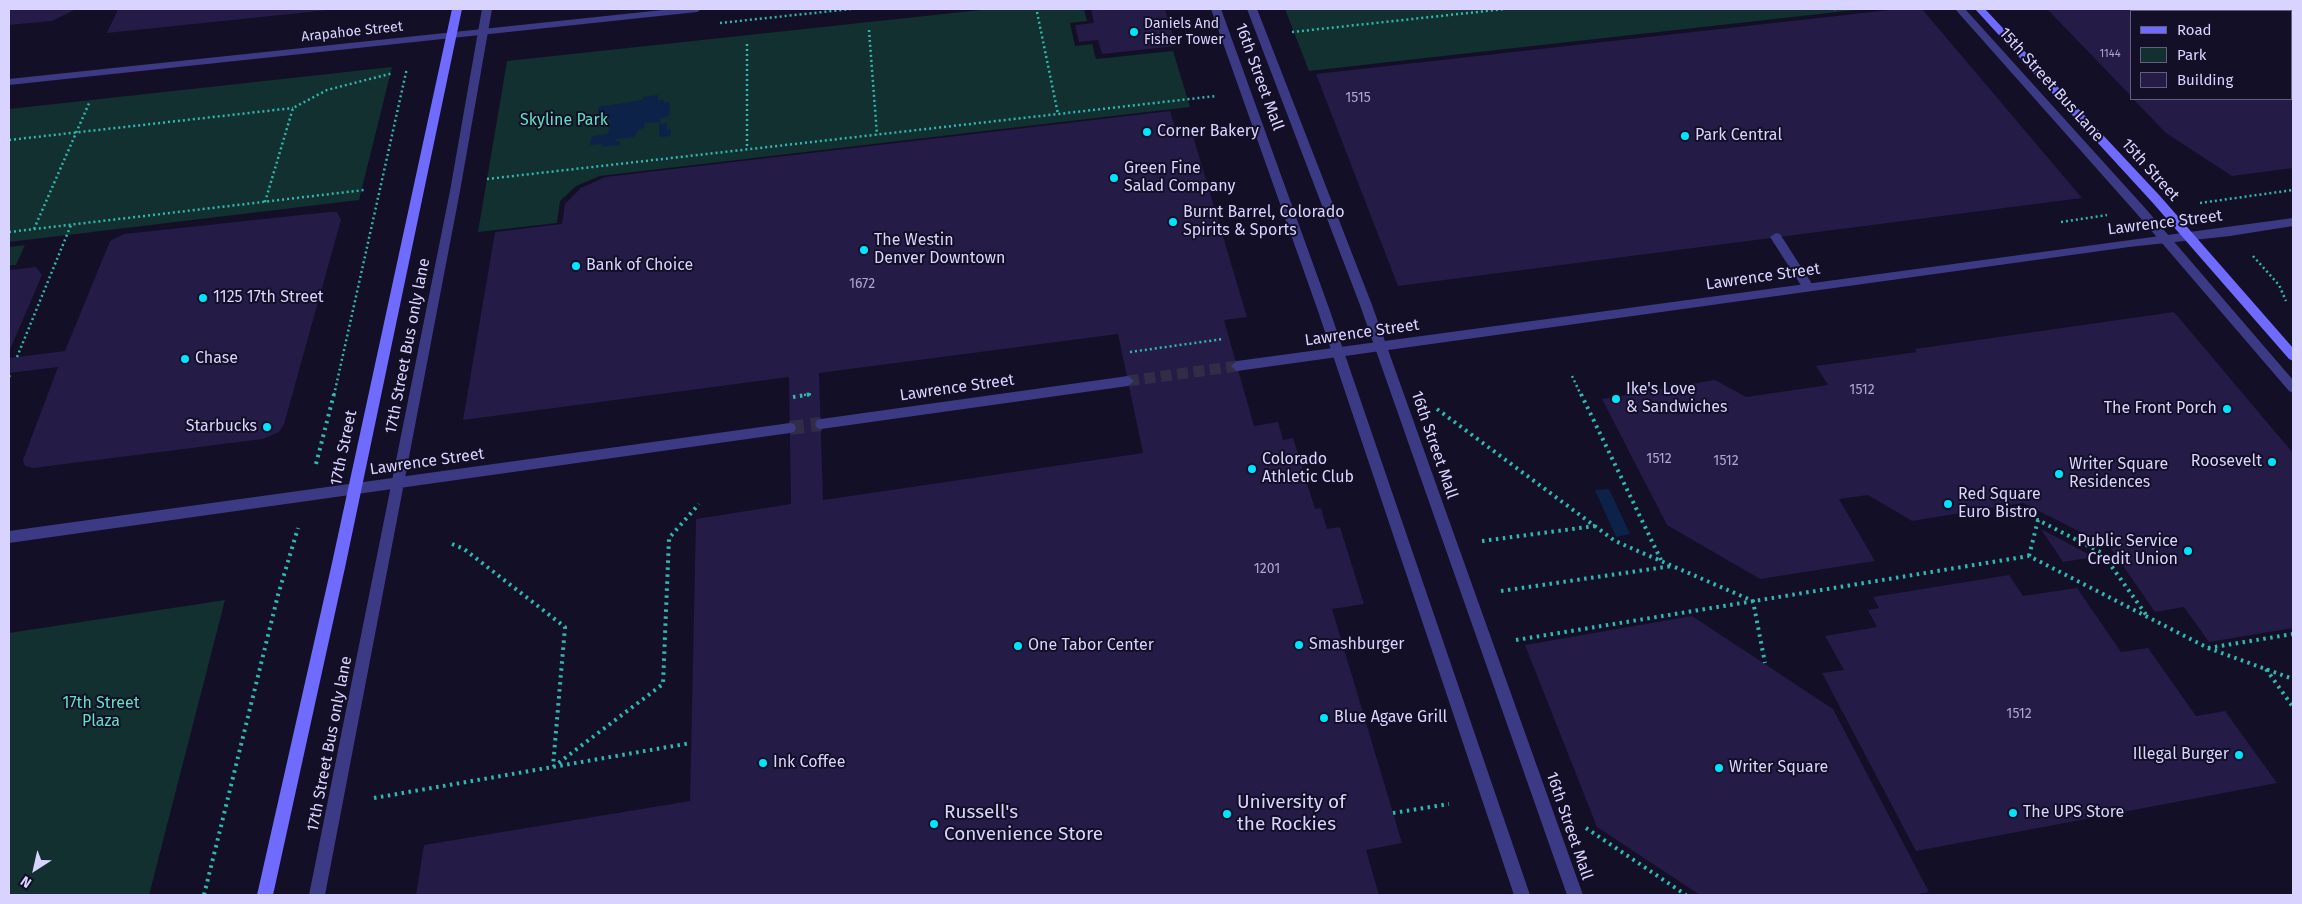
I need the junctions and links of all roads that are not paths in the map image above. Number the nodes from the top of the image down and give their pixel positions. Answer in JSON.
{"nodes":[{"id":1,"x":457,"y":9,"type":"edge"},
{"id":2,"x":487,"y":9,"type":"edge"},
{"id":3,"x":697,"y":9,"type":"edge"},
{"id":4,"x":1216,"y":9,"type":"edge"},
{"id":5,"x":1252,"y":9,"type":"edge"},
{"id":6,"x":1960,"y":9,"type":"edge"},
{"id":7,"x":1980,"y":9,"type":"edge"},
{"id":8,"x":483,"y":31,"type":"junction"},
{"id":9,"x":452,"y":35,"type":"junction"},
{"id":10,"x":9,"y":82,"type":"edge"},
{"id":11,"x":2293,"y":222,"type":"edge"},
{"id":12,"x":1776,"y":237,"type":"dead end"},
{"id":13,"x":2188,"y":237,"type":"junction"},
{"id":14,"x":2166,"y":239,"type":"junction"},
{"id":15,"x":1808,"y":287,"type":"junction"},
{"id":16,"x":1381,"y":346,"type":"junction"},
{"id":17,"x":1337,"y":352,"type":"junction"},
{"id":18,"x":2293,"y":356,"type":"edge"},
{"id":19,"x":1237,"y":366,"type":"tunnel mouth"},
{"id":20,"x":1128,"y":381,"type":"tunnel mouth"},
{"id":21,"x":2293,"y":388,"type":"edge"},
{"id":22,"x":821,"y":424,"type":"tunnel mouth"},
{"id":23,"x":790,"y":428,"type":"tunnel mouth"},
{"id":24,"x":398,"y":482,"type":"junction"},
{"id":25,"x":354,"y":488,"type":"junction"},
{"id":26,"x":9,"y":537,"type":"edge"},
{"id":27,"x":265,"y":895,"type":"edge"},
{"id":28,"x":317,"y":895,"type":"edge"},
{"id":29,"x":1522,"y":895,"type":"edge"},
{"id":30,"x":1575,"y":895,"type":"edge"}],
"edges":[{"from":1,"to":9,"type":"main road","name":"17th Street"},
{"from":2,"to":8,"type":"street","name":"17th Street Bus only lane"},
{"from":3,"to":8,"type":"street","name":"Arapahoe Street"},
{"from":4,"to":17,"type":"street","name":"16th Street Mall"},
{"from":5,"to":16,"type":"street","name":"16th Street Mall"},
{"from":6,"to":14,"type":"street","name":"15th Street Bus Lane"},
{"from":7,"to":13,"type":"main road","name":"15th Street"},
{"from":8,"to":9,"type":"street","name":"Arapahoe Street"},
{"from":8,"to":24,"type":"street","name":"17th Street Bus only lane"},
{"from":9,"to":10,"type":"street","name":"Arapahoe Street"},
{"from":9,"to":25,"type":"main road","name":"17th Street"},
{"from":11,"to":13,"type":"street","name":"Lawrence Street"},
{"from":12,"to":15,"type":"street"},
{"from":13,"to":14,"type":"street","name":"Lawrence Street"},
{"from":13,"to":18,"type":"main road","name":"15th Street"},
{"from":14,"to":15,"type":"street","name":"Lawrence Street"},
{"from":14,"to":21,"type":"street","name":"15th Street Bus Lane"},
{"from":15,"to":16,"type":"street","name":"Lawrence Street"},
{"from":16,"to":17,"type":"street","name":"Lawrence Street"},
{"from":16,"to":30,"type":"street","name":"16th Street Mall"},
{"from":17,"to":19,"type":"street","name":"Lawrence Street"},
{"from":17,"to":29,"type":"street","name":"16th Street Mall"},
{"from":20,"to":22,"type":"street","name":"Lawrence Street"},
{"from":23,"to":24,"type":"street","name":"Lawrence Street"},
{"from":24,"to":25,"type":"street","name":"Lawrence Street"},
{"from":24,"to":28,"type":"street","name":"17th Street Bus only lane"},
{"from":25,"to":26,"type":"street","name":"Lawrence Street"},
{"from":25,"to":27,"type":"main road","name":"17th Street"}]}
